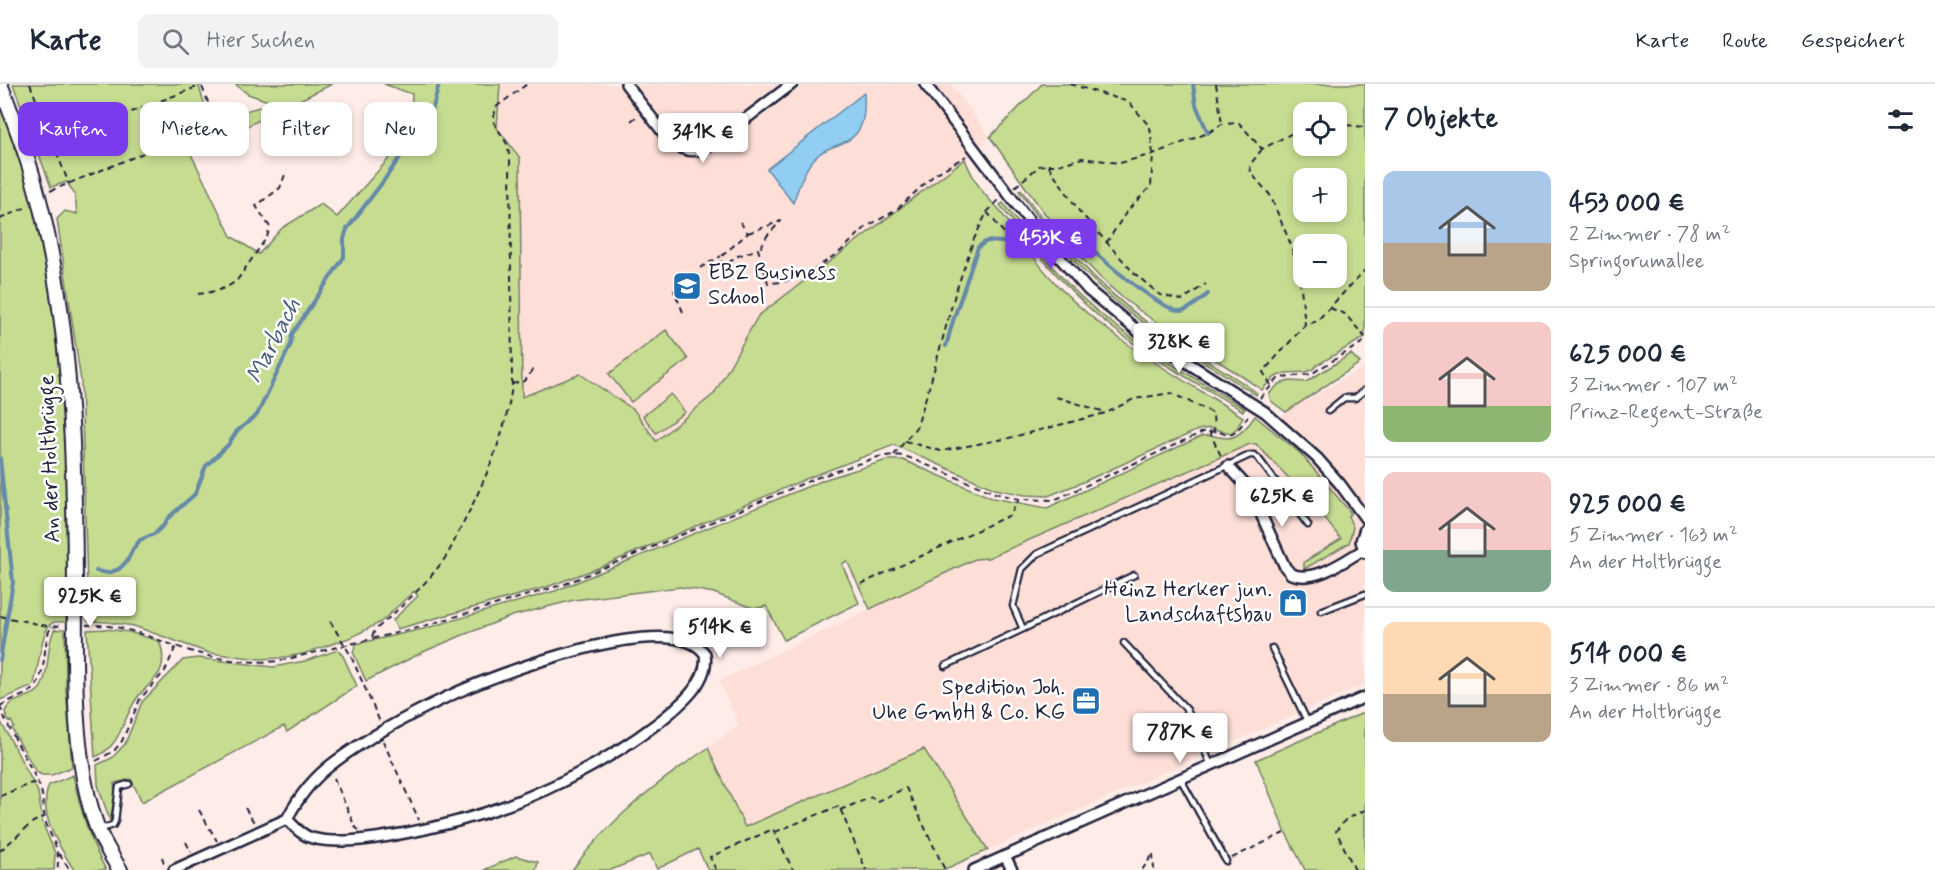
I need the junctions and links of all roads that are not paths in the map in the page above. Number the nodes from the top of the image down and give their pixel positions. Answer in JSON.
{"nodes":[{"id":1,"x":0,"y":84,"type":"edge"},
{"id":2,"x":626,"y":84,"type":"edge"},
{"id":3,"x":792,"y":84,"type":"edge"},
{"id":4,"x":925,"y":84,"type":"edge"},
{"id":5,"x":1365,"y":390,"type":"edge"},
{"id":6,"x":1328,"y":411,"type":"dead end"},
{"id":7,"x":1228,"y":466,"type":"junction"},
{"id":8,"x":1365,"y":518,"type":"edge"},
{"id":9,"x":1308,"y":525,"type":"dead end"},
{"id":10,"x":1365,"y":529,"type":"edge"},
{"id":11,"x":1364,"y":551,"type":"edge"},
{"id":12,"x":1134,"y":575,"type":"dead end"},
{"id":13,"x":1365,"y":594,"type":"edge"},
{"id":14,"x":1321,"y":611,"type":"dead end"},
{"id":15,"x":1023,"y":629,"type":"junction"},
{"id":16,"x":1124,"y":643,"type":"dead end"},
{"id":17,"x":1272,"y":648,"type":"dead end"},
{"id":18,"x":945,"y":666,"type":"dead end"},
{"id":19,"x":1365,"y":697,"type":"edge"},
{"id":20,"x":1308,"y":722,"type":"junction"},
{"id":21,"x":1211,"y":765,"type":"junction"},
{"id":22,"x":1180,"y":778,"type":"junction"},
{"id":23,"x":129,"y":784,"type":"dead end"},
{"id":24,"x":287,"y":819,"type":"junction"},
{"id":25,"x":99,"y":830,"type":"junction"},
{"id":26,"x":1005,"y":856,"type":"junction"},
{"id":27,"x":1226,"y":861,"type":"road end"},
{"id":28,"x":120,"y":870,"type":"edge"},
{"id":29,"x":174,"y":870,"type":"edge"},
{"id":30,"x":974,"y":870,"type":"edge"},
{"id":31,"x":1012,"y":870,"type":"edge"}],
"edges":[{"from":1,"to":25,"type":"street","name":"An der Holtbrügge"},
{"from":2,"to":3,"type":"street"},
{"from":4,"to":8,"type":"street"},
{"from":5,"to":6,"type":"lane"},
{"from":7,"to":9,"type":"lane"},
{"from":7,"to":11,"type":"street"},
{"from":7,"to":15,"type":"lane"},
{"from":10,"to":11,"type":"street"},
{"from":12,"to":15,"type":"lane"},
{"from":13,"to":14,"type":"lane"},
{"from":15,"to":18,"type":"lane"},
{"from":16,"to":21,"type":"lane"},
{"from":17,"to":20,"type":"lane"},
{"from":19,"to":20,"type":"street"},
{"from":20,"to":21,"type":"street"},
{"from":21,"to":22,"type":"street"},
{"from":22,"to":26,"type":"street"},
{"from":22,"to":27,"type":"lane"},
{"from":23,"to":25,"type":"lane"},
{"from":24,"to":24,"type":"street"},
{"from":24,"to":29,"type":"street"},
{"from":25,"to":28,"type":"street","name":"An der Holtbrügge"},
{"from":26,"to":30,"type":"street"},
{"from":26,"to":31,"type":"street"}]}
